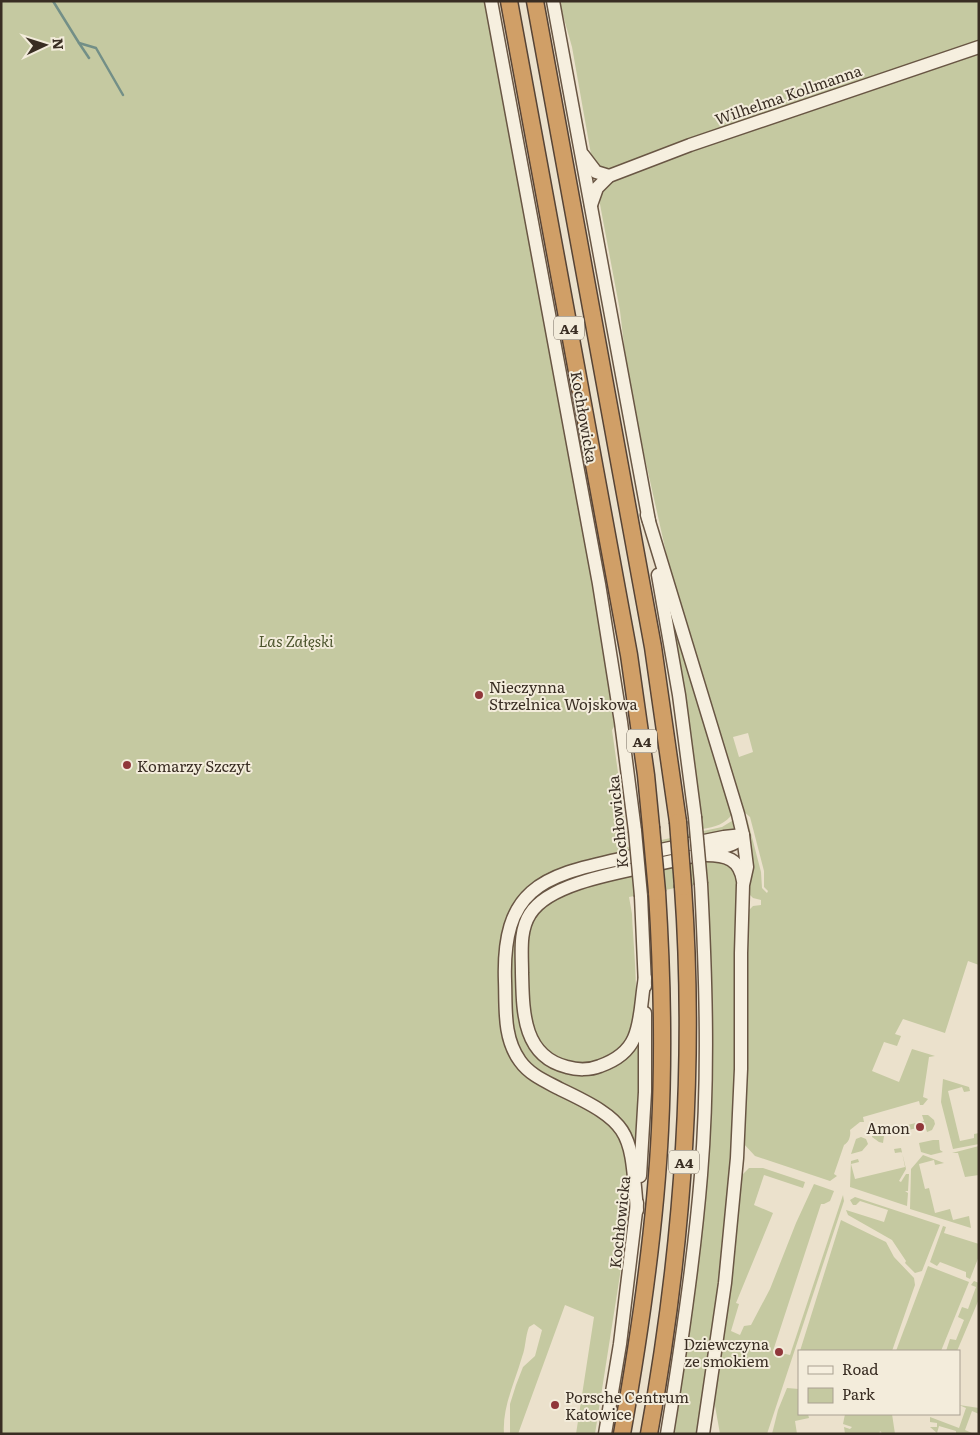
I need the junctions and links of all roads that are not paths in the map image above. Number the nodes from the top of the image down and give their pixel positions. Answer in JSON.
{"nodes":[{"id":1,"x":491,"y":1,"type":"edge"},
{"id":2,"x":509,"y":1,"type":"edge"},
{"id":3,"x":535,"y":1,"type":"edge"},
{"id":4,"x":553,"y":1,"type":"edge"},
{"id":5,"x":979,"y":47,"type":"edge"},
{"id":6,"x":581,"y":152,"type":"junction"},
{"id":7,"x":609,"y":176,"type":"junction"},
{"id":8,"x":590,"y":205,"type":"junction"},
{"id":9,"x":647,"y":515,"type":"junction"},
{"id":10,"x":743,"y":835,"type":"junction"},
{"id":11,"x":701,"y":855,"type":"junction"},
{"id":12,"x":744,"y":886,"type":"junction"},
{"id":13,"x":645,"y":978,"type":"junction"},
{"id":14,"x":637,"y":1210,"type":"junction"},
{"id":15,"x":605,"y":1434,"type":"edge"},
{"id":16,"x":622,"y":1434,"type":"edge"},
{"id":17,"x":649,"y":1434,"type":"edge"},
{"id":18,"x":667,"y":1434,"type":"edge"},
{"id":19,"x":702,"y":1434,"type":"edge"}],
"edges":[{"from":1,"to":13,"type":"street","name":"Kochłowicka","bridge":true},
{"from":2,"to":16,"type":"highway","number":"A4","bridge":true},
{"from":3,"to":17,"type":"highway","number":"A4","bridge":true},
{"from":4,"to":6,"type":"street"},
{"from":5,"to":7,"type":"street","name":"Wilhelma Kollmanna"},
{"from":6,"to":7,"type":"street"},
{"from":6,"to":8,"type":"street"},
{"from":7,"to":8,"type":"street"},
{"from":8,"to":9,"type":"street"},
{"from":9,"to":10,"type":"street"},
{"from":9,"to":18,"type":"street","bridge":true},
{"from":10,"to":11,"type":"street"},
{"from":10,"to":12,"type":"street"},
{"from":10,"to":14,"type":"street"},
{"from":11,"to":12,"type":"street"},
{"from":11,"to":13,"type":"street"},
{"from":12,"to":19,"type":"street"},
{"from":13,"to":14,"type":"street","name":"Kochłowicka"},
{"from":14,"to":15,"type":"street","name":"Kochłowicka"}]}
